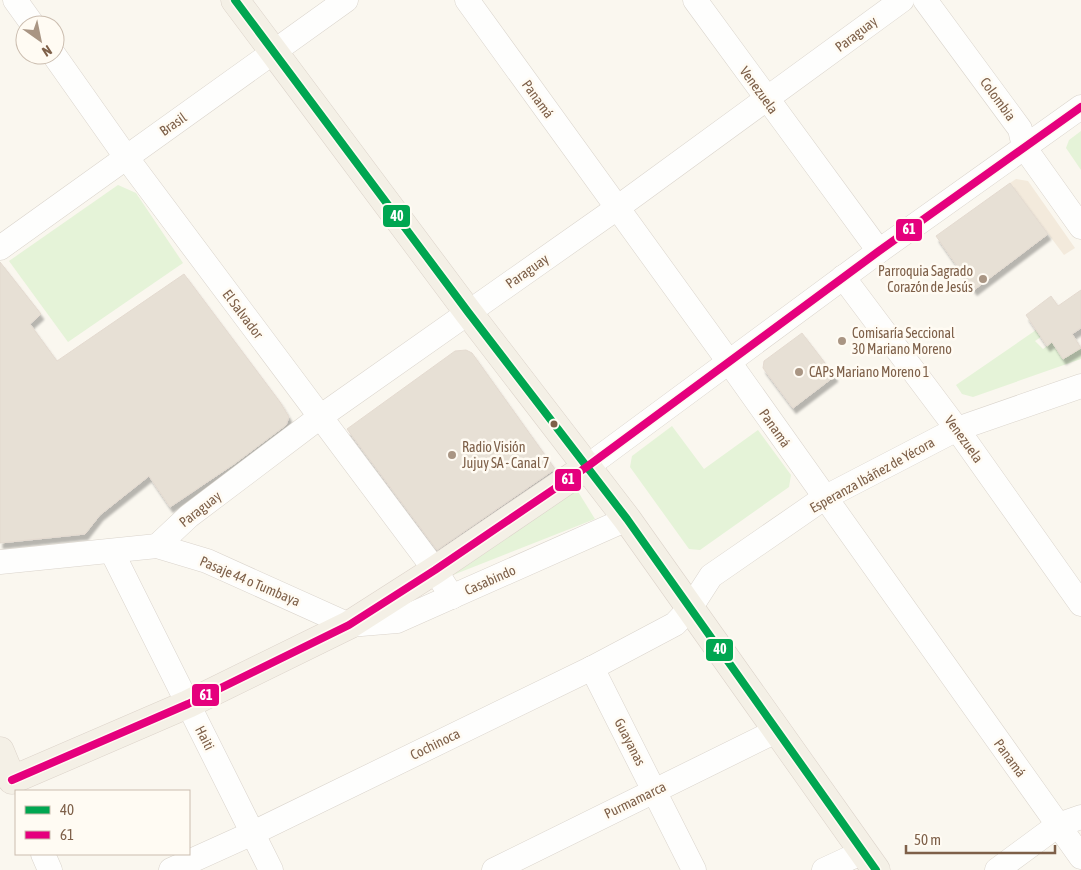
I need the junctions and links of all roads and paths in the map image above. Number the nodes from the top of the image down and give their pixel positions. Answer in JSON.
{"nodes":[{"id":1,"x":16,"y":0,"type":"edge"},
{"id":2,"x":235,"y":0,"type":"edge"},
{"id":3,"x":346,"y":0,"type":"edge"},
{"id":4,"x":467,"y":0,"type":"edge"},
{"id":5,"x":695,"y":0,"type":"edge"},
{"id":6,"x":902,"y":0,"type":"edge"},
{"id":7,"x":925,"y":0,"type":"edge"},
{"id":8,"x":0,"y":12,"type":"edge"},
{"id":9,"x":26,"y":15,"type":"edge"},
{"id":10,"x":273,"y":53,"type":"junction"},
{"id":11,"x":61,"y":65,"type":"edge"},
{"id":12,"x":767,"y":101,"type":"junction"},
{"id":13,"x":1081,"y":107,"type":"edge"},
{"id":14,"x":1024,"y":147,"type":"junction"},
{"id":15,"x":126,"y":157,"type":"junction"},
{"id":16,"x":617,"y":208,"type":"junction"},
{"id":17,"x":1081,"y":227,"type":"edge"},
{"id":18,"x":0,"y":248,"type":"edge"},
{"id":19,"x":878,"y":251,"type":"junction"},
{"id":20,"x":843,"y":277,"type":"junction"},
{"id":21,"x":468,"y":312,"type":"junction"},
{"id":22,"x":729,"y":362,"type":"junction"},
{"id":23,"x":1081,"y":386,"type":"edge"},
{"id":24,"x":320,"y":417,"type":"junction"},
{"id":25,"x":957,"y":429,"type":"junction"},
{"id":26,"x":588,"y":466,"type":"junction"},
{"id":27,"x":824,"y":498,"type":"junction"},
{"id":28,"x":627,"y":519,"type":"junction"},
{"id":29,"x":157,"y":546,"type":"junction"},
{"id":30,"x":112,"y":552,"type":"junction"},
{"id":31,"x":0,"y":562,"type":"edge"},
{"id":32,"x":435,"y":570,"type":"junction"},
{"id":33,"x":452,"y":597,"type":"junction"},
{"id":34,"x":1081,"y":604,"type":"edge"},
{"id":35,"x":691,"y":607,"type":"junction"},
{"id":36,"x":348,"y":625,"type":"junction"},
{"id":37,"x":592,"y":668,"type":"junction"},
{"id":38,"x":188,"y":704,"type":"junction"},
{"id":39,"x":776,"y":731,"type":"junction"},
{"id":40,"x":7,"y":772,"type":"edge"},
{"id":41,"x":655,"y":790,"type":"junction"},
{"id":42,"x":1081,"y":817,"type":"edge"},
{"id":43,"x":1058,"y":825,"type":"junction"},
{"id":44,"x":253,"y":833,"type":"junction"},
{"id":45,"x":43,"y":855,"type":"edge"},
{"id":46,"x":1081,"y":857,"type":"edge"},
{"id":47,"x":869,"y":861,"type":"edge"},
{"id":48,"x":50,"y":870,"type":"edge"},
{"id":49,"x":172,"y":870,"type":"edge"},
{"id":50,"x":271,"y":870,"type":"edge"},
{"id":51,"x":494,"y":870,"type":"edge"},
{"id":52,"x":694,"y":870,"type":"edge"},
{"id":53,"x":824,"y":870,"type":"edge"},
{"id":54,"x":997,"y":870,"type":"edge"}],
"edges":[{"from":1,"to":8,"type":"street"},
{"from":1,"to":9,"type":"street"},
{"from":2,"to":10,"type":"main road"},
{"from":3,"to":10,"type":"street","name":"Brasil"},
{"from":4,"to":16,"type":"street","name":"Panamá"},
{"from":5,"to":12,"type":"street","name":"Venezuela"},
{"from":6,"to":12,"type":"street","name":"Paraguay"},
{"from":7,"to":14,"type":"street","name":"Colombia"},
{"from":10,"to":15,"type":"street","name":"Brasil"},
{"from":10,"to":21,"type":"main road"},
{"from":11,"to":15,"type":"street","name":"El Salvador"},
{"from":12,"to":16,"type":"street","name":"Paraguay"},
{"from":12,"to":19,"type":"street","name":"Venezuela"},
{"from":13,"to":14,"type":"street"},
{"from":14,"to":17,"type":"street","name":"Colombia"},
{"from":14,"to":19,"type":"street"},
{"from":15,"to":18,"type":"street","name":"Brasil"},
{"from":15,"to":24,"type":"street","name":"El Salvador"},
{"from":16,"to":21,"type":"street","name":"Paraguay"},
{"from":16,"to":22,"type":"street","name":"Panamá"},
{"from":19,"to":20,"type":"street"},
{"from":20,"to":22,"type":"street"},
{"from":20,"to":25,"type":"street","name":"Venezuela"},
{"from":21,"to":24,"type":"street","name":"Paraguay"},
{"from":21,"to":26,"type":"main road"},
{"from":22,"to":26,"type":"street"},
{"from":22,"to":27,"type":"street","name":"Panamá"},
{"from":23,"to":25,"type":"street","name":"Esperanza Ibáñez de Yécora"},
{"from":24,"to":29,"type":"street","name":"Paraguay"},
{"from":24,"to":32,"type":"street","name":"El Salvador"},
{"from":25,"to":27,"type":"street","name":"Esperanza Ibáñez de Yécora"},
{"from":25,"to":34,"type":"street","name":"Venezuela"},
{"from":26,"to":28,"type":"main road"},
{"from":26,"to":32,"type":"main road","name":"Casabindo"},
{"from":27,"to":35,"type":"street","name":"Esperanza Ibáñez de Yécora"},
{"from":27,"to":43,"type":"street","name":"Panamá"},
{"from":28,"to":33,"type":"street","name":"Casabindo"},
{"from":28,"to":35,"type":"main road"},
{"from":29,"to":30,"type":"street","name":"Pasaje 44 o Tumbaya"},
{"from":29,"to":36,"type":"street","name":"Pasaje 44 o Tumbaya"},
{"from":30,"to":31,"type":"street","name":"Pasaje 44 o Tumbaya"},
{"from":30,"to":38,"type":"street","name":"Haiti"},
{"from":32,"to":33,"type":"street","name":"El Salvador"},
{"from":32,"to":36,"type":"main road","name":"Casabindo"},
{"from":33,"to":36,"type":"street","name":"Casabindo"},
{"from":35,"to":37,"type":"street","name":"Cochinoca"},
{"from":35,"to":39,"type":"main road"},
{"from":36,"to":38,"type":"main road","name":"Casabindo"},
{"from":37,"to":41,"type":"street","name":"Guayanas"},
{"from":37,"to":44,"type":"street","name":"Cochinoca"},
{"from":38,"to":40,"type":"main road","name":"Casabindo"},
{"from":38,"to":44,"type":"street","name":"Haiti"},
{"from":39,"to":41,"type":"street","name":"Purmamarca"},
{"from":39,"to":47,"type":"main road"},
{"from":41,"to":51,"type":"street","name":"Purmamarca"},
{"from":41,"to":52,"type":"street","name":"Guayanas"},
{"from":42,"to":43,"type":"street"},
{"from":43,"to":46,"type":"street","name":"Panamá"},
{"from":43,"to":54,"type":"street"},
{"from":44,"to":49,"type":"street","name":"Cochinoca"},
{"from":44,"to":50,"type":"street","name":"Haiti"},
{"from":45,"to":48,"type":"street"},
{"from":47,"to":53,"type":"street"}]}
